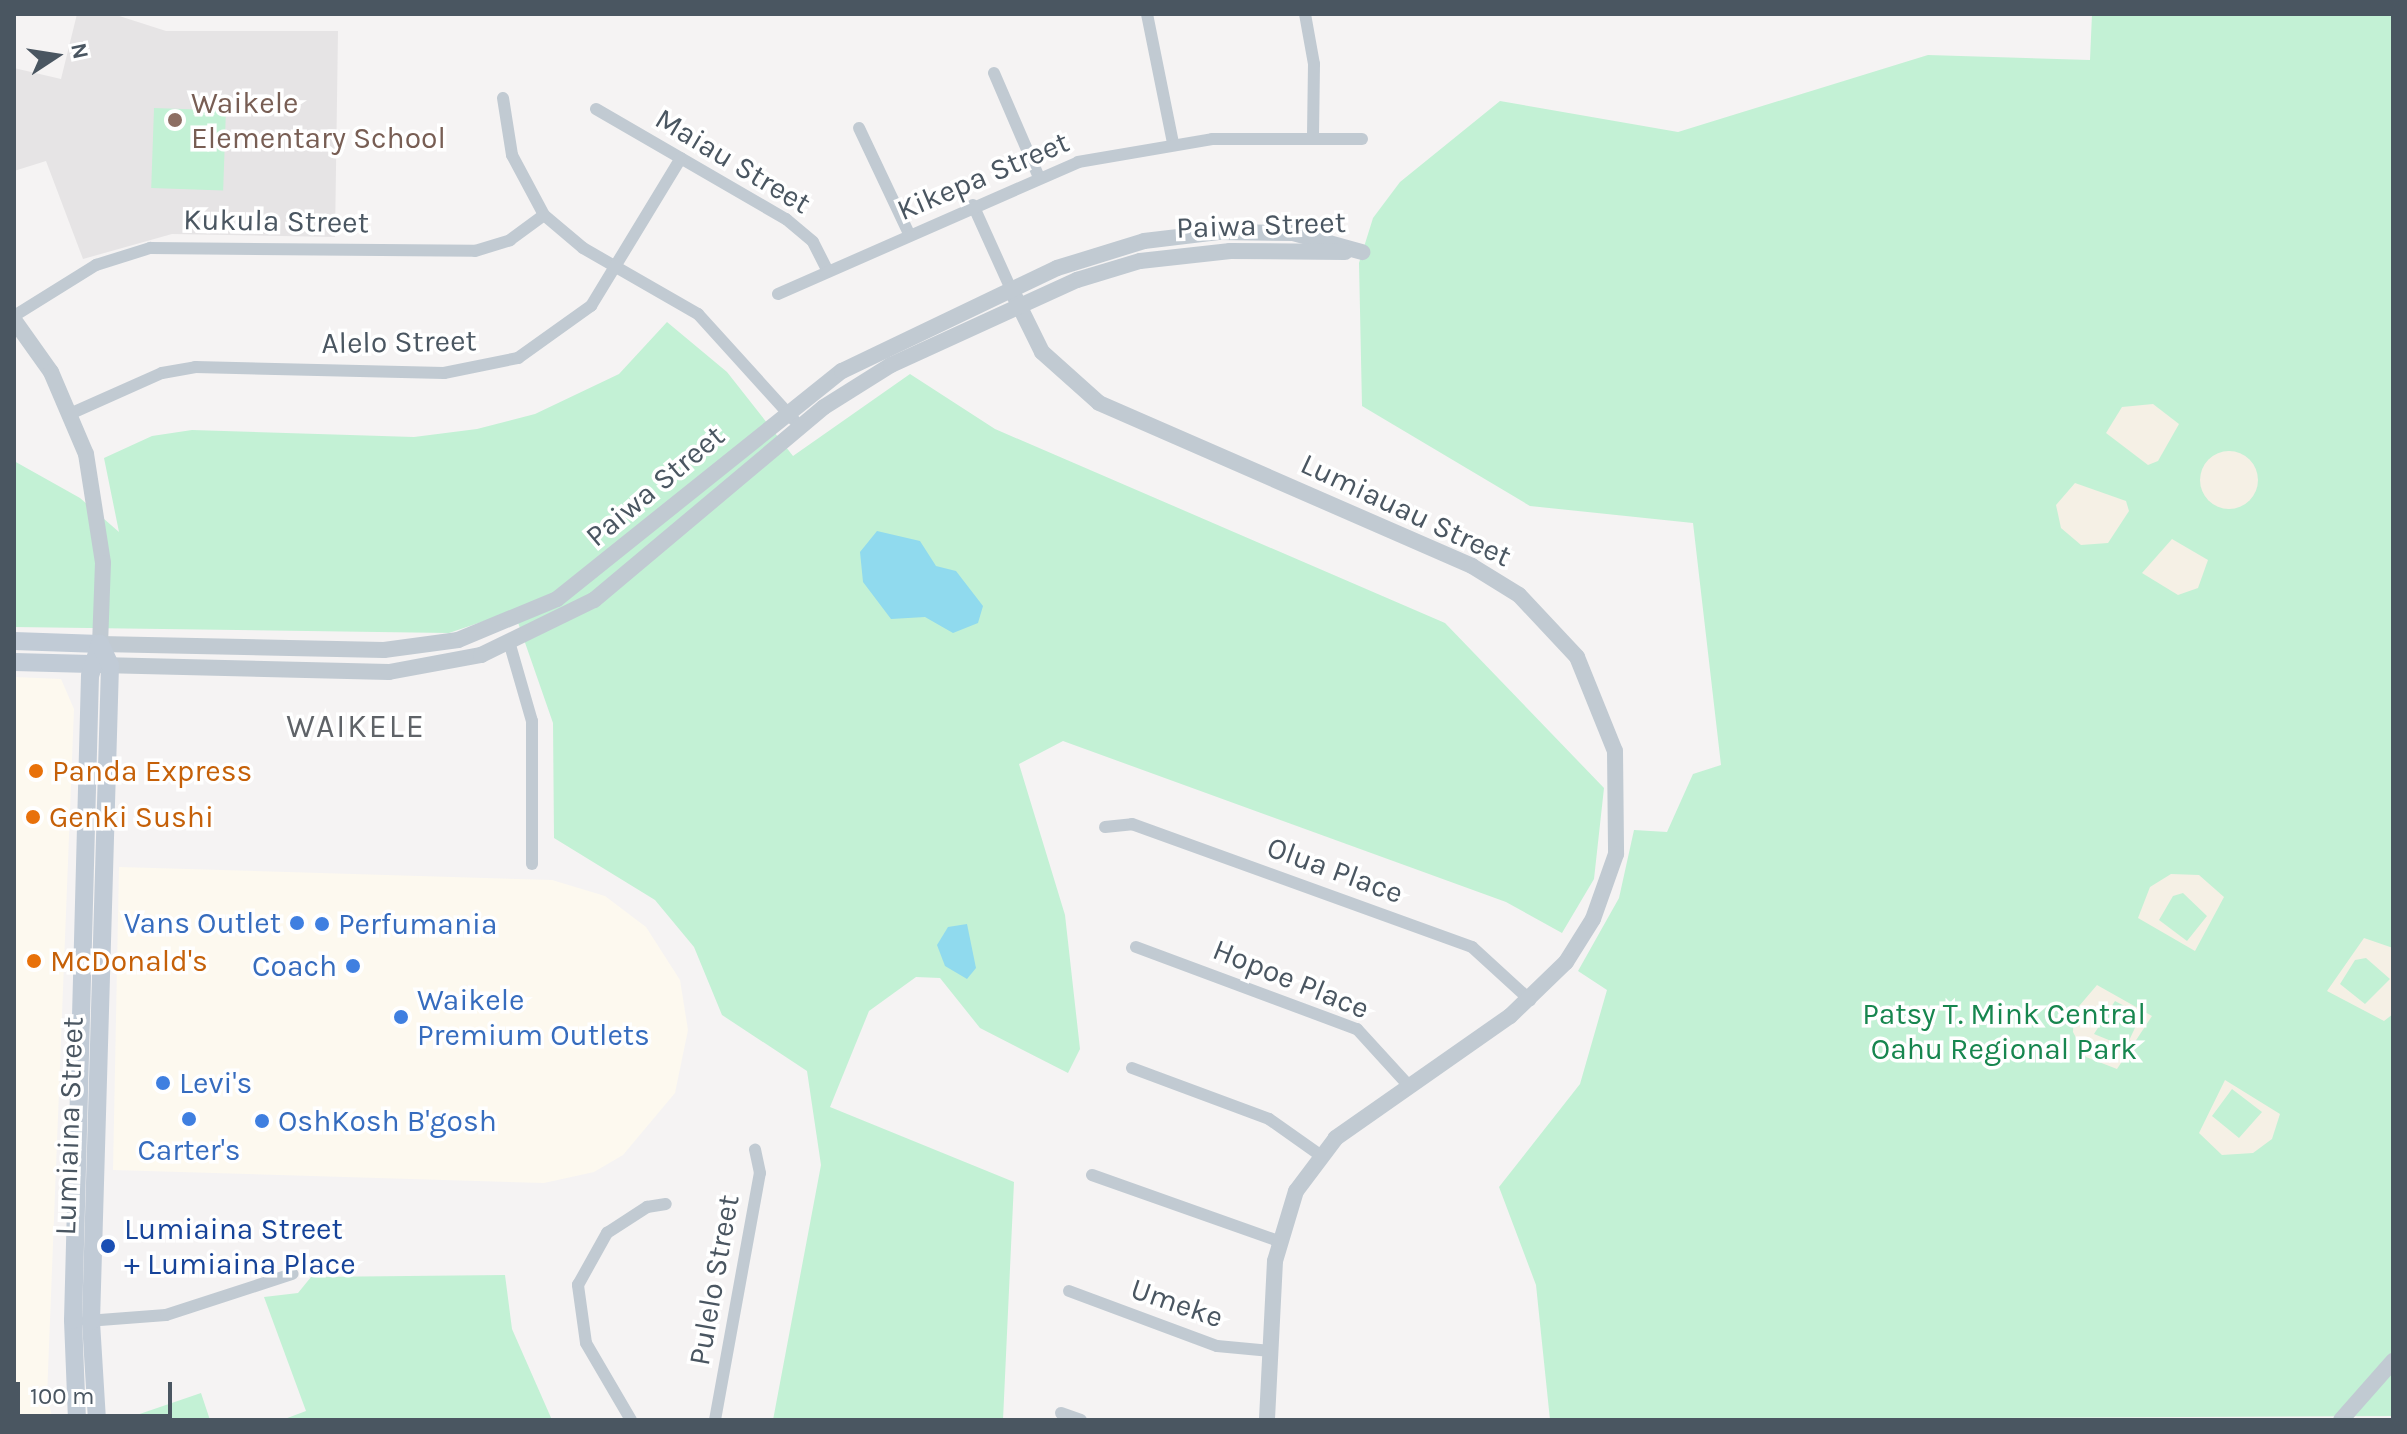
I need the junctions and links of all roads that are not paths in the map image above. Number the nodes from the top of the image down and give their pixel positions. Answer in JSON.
{"nodes":[{"id":1,"x":1147,"y":14,"type":"edge"},
{"id":2,"x":1305,"y":14,"type":"edge"},
{"id":3,"x":994,"y":73,"type":"dead end"},
{"id":4,"x":503,"y":98,"type":"dead end"},
{"id":5,"x":596,"y":109,"type":"dead end"},
{"id":6,"x":859,"y":128,"type":"dead end"},
{"id":7,"x":1313,"y":138,"type":"junction"},
{"id":8,"x":1362,"y":139,"type":"dead end"},
{"id":9,"x":1173,"y":143,"type":"junction"},
{"id":10,"x":681,"y":158,"type":"junction"},
{"id":11,"x":1038,"y":175,"type":"junction"},
{"id":12,"x":973,"y":205,"type":"junction"},
{"id":13,"x":544,"y":215,"type":"junction"},
{"id":14,"x":909,"y":234,"type":"junction"},
{"id":15,"x":616,"y":267,"type":"junction"},
{"id":16,"x":828,"y":271,"type":"junction"},
{"id":17,"x":1011,"y":289,"type":"junction"},
{"id":18,"x":778,"y":294,"type":"dead end"},
{"id":19,"x":1018,"y":306,"type":"junction"},
{"id":20,"x":14,"y":318,"type":"edge"},
{"id":21,"x":787,"y":412,"type":"junction"},
{"id":22,"x":72,"y":413,"type":"junction"},
{"id":23,"x":799,"y":426,"type":"junction"},
{"id":24,"x":525,"y":617,"type":"junction"},
{"id":25,"x":484,"y":632,"type":"junction"},
{"id":26,"x":14,"y":641,"type":"edge"},
{"id":27,"x":100,"y":644,"type":"junction"},
{"id":28,"x":510,"y":645,"type":"junction"},
{"id":29,"x":14,"y":662,"type":"edge"},
{"id":30,"x":91,"y":664,"type":"junction"},
{"id":31,"x":110,"y":665,"type":"junction"},
{"id":32,"x":1105,"y":827,"type":"dead end"},
{"id":33,"x":532,"y":864,"type":"dead end"},
{"id":34,"x":1136,"y":947,"type":"dead end"},
{"id":35,"x":1530,"y":1000,"type":"junction"},
{"id":36,"x":1132,"y":1068,"type":"dead end"},
{"id":37,"x":1409,"y":1086,"type":"junction"},
{"id":38,"x":755,"y":1150,"type":"dead end"},
{"id":39,"x":1320,"y":1155,"type":"junction"},
{"id":40,"x":1092,"y":1175,"type":"dead end"},
{"id":41,"x":666,"y":1204,"type":"dead end"},
{"id":42,"x":1278,"y":1241,"type":"junction"},
{"id":43,"x":292,"y":1274,"type":"dead end"},
{"id":44,"x":1069,"y":1291,"type":"dead end"},
{"id":45,"x":82,"y":1321,"type":"junction"},
{"id":46,"x":1271,"y":1351,"type":"junction"},
{"id":47,"x":2393,"y":1361,"type":"edge"},
{"id":48,"x":1061,"y":1413,"type":"dead end"},
{"id":49,"x":77,"y":1420,"type":"edge"},
{"id":50,"x":97,"y":1420,"type":"edge"},
{"id":51,"x":631,"y":1420,"type":"edge"},
{"id":52,"x":715,"y":1420,"type":"edge"},
{"id":53,"x":1081,"y":1420,"type":"edge"},
{"id":54,"x":1267,"y":1420,"type":"edge"},
{"id":55,"x":2341,"y":1420,"type":"edge"}],
"edges":[{"from":1,"to":9,"type":"street"},
{"from":2,"to":7,"type":"street"},
{"from":3,"to":11,"type":"street"},
{"from":4,"to":13,"type":"street"},
{"from":5,"to":10,"type":"street","name":"Maiau Street"},
{"from":6,"to":14,"type":"street"},
{"from":7,"to":8,"type":"street","name":"Kikepa Street"},
{"from":7,"to":9,"type":"street","name":"Kikepa Street"},
{"from":9,"to":11,"type":"street","name":"Kikepa Street"},
{"from":10,"to":15,"type":"street","name":"Alelo Street"},
{"from":10,"to":16,"type":"street","name":"Maiau Street"},
{"from":11,"to":12,"type":"street","name":"Kikepa Street"},
{"from":12,"to":14,"type":"street","name":"Kikepa Street"},
{"from":12,"to":17,"type":"street","name":"Lumiauau Street"},
{"from":13,"to":15,"type":"street"},
{"from":13,"to":20,"type":"street","name":"Kukula Street"},
{"from":14,"to":16,"type":"street","name":"Kikepa Street"},
{"from":15,"to":21,"type":"street"},
{"from":15,"to":22,"type":"street","name":"Alelo Street"},
{"from":16,"to":18,"type":"street","name":"Kikepa Street"},
{"from":17,"to":19,"type":"street","name":"Lumiauau Street"},
{"from":17,"to":19,"type":"street","name":"Paiwa Street"},
{"from":17,"to":21,"type":"street","name":"Paiwa Street"},
{"from":19,"to":23,"type":"street","name":"Paiwa Street"},
{"from":19,"to":35,"type":"street","name":"Lumiauau Street"},
{"from":20,"to":22,"type":"street","name":"Lumiaina Street"},
{"from":21,"to":23,"type":"street"},
{"from":21,"to":24,"type":"street","name":"Paiwa Street"},
{"from":22,"to":27,"type":"street","name":"Lumiaina Street"},
{"from":23,"to":28,"type":"street","name":"Paiwa Street"},
{"from":24,"to":25,"type":"street","name":"Paiwa Street"},
{"from":24,"to":28,"type":"street"},
{"from":25,"to":27,"type":"street","name":"Paiwa Street"},
{"from":25,"to":28,"type":"street"},
{"from":26,"to":27,"type":"main road","name":"Paiwa Street"},
{"from":27,"to":30,"type":"main road","name":"Lumiaina Street"},
{"from":27,"to":31,"type":"main road","name":"Lumiaina Street"},
{"from":28,"to":31,"type":"street","name":"Paiwa Street"},
{"from":28,"to":33,"type":"street"},
{"from":29,"to":30,"type":"main road","name":"Paiwa Street"},
{"from":30,"to":31,"type":"street","name":"Paiwa Street"},
{"from":30,"to":45,"type":"main road","name":"Lumiaina Street"},
{"from":31,"to":45,"type":"main road","name":"Lumiaina Street"},
{"from":32,"to":35,"type":"street","name":"Olua Place"},
{"from":34,"to":37,"type":"street","name":"Hopoe Place"},
{"from":35,"to":37,"type":"street","name":"Lumiauau Street"},
{"from":36,"to":39,"type":"street"},
{"from":37,"to":39,"type":"street","name":"Lumiauau Street"},
{"from":38,"to":52,"type":"street","name":"Pulelo Street"},
{"from":39,"to":42,"type":"street","name":"Lumiauau Street"},
{"from":40,"to":42,"type":"street"},
{"from":41,"to":51,"type":"street"},
{"from":42,"to":46,"type":"street","name":"Lumiauau Street"},
{"from":43,"to":45,"type":"street"},
{"from":44,"to":46,"type":"street","name":"Umeke"},
{"from":45,"to":49,"type":"main road","name":"Lumiaina Street"},
{"from":45,"to":50,"type":"main road","name":"Lumiaina Street"},
{"from":46,"to":54,"type":"street","name":"Lumiauau Street"},
{"from":47,"to":55,"type":"street"},
{"from":48,"to":53,"type":"street"}]}
